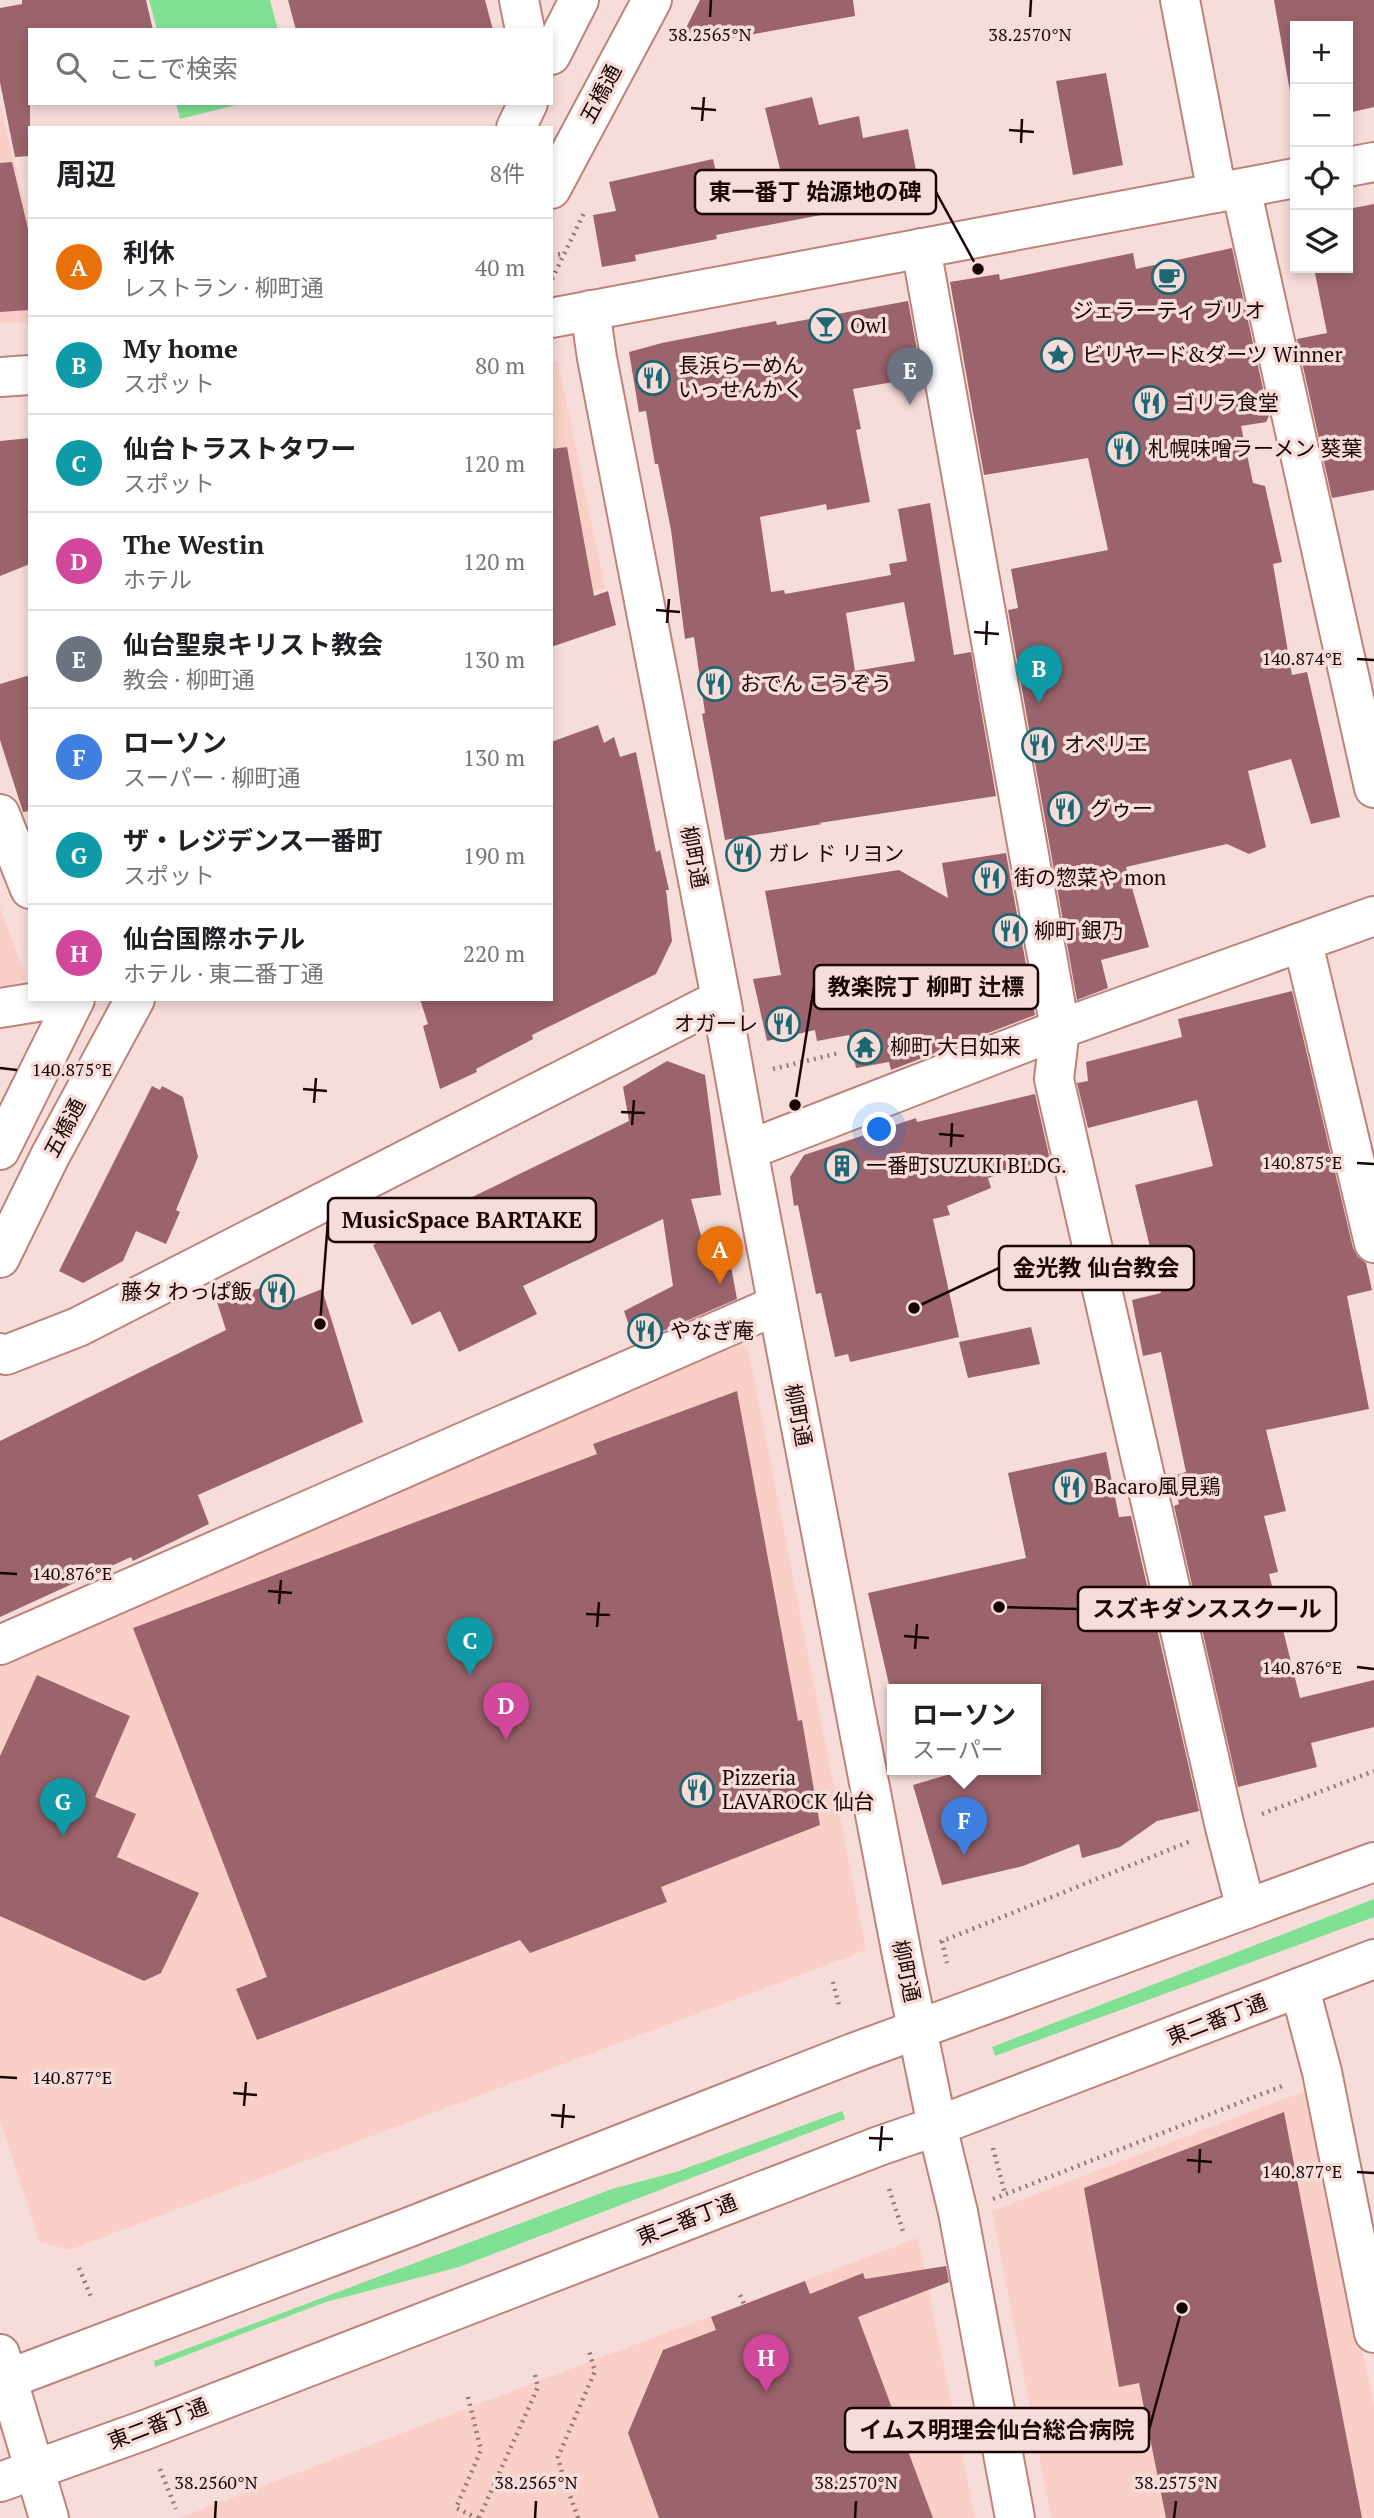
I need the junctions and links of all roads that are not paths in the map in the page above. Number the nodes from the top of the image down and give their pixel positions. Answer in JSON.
{"nodes":[{"id":1,"x":519,"y":0,"type":"edge"},
{"id":2,"x":579,"y":0,"type":"edge"},
{"id":3,"x":652,"y":0,"type":"edge"},
{"id":4,"x":1180,"y":0,"type":"edge"},
{"id":5,"x":525,"y":28,"type":"edge"},
{"id":6,"x":553,"y":51,"type":"edge"},
{"id":7,"x":527,"y":105,"type":"edge"},
{"id":8,"x":517,"y":126,"type":"edge"},
{"id":9,"x":1374,"y":162,"type":"edge"},
{"id":10,"x":1353,"y":166,"type":"edge"},
{"id":11,"x":1290,"y":179,"type":"edge"},
{"id":12,"x":553,"y":185,"type":"edge"},
{"id":13,"x":1229,"y":190,"type":"junction"},
{"id":14,"x":921,"y":248,"type":"junction"},
{"id":15,"x":590,"y":310,"type":"junction"},
{"id":16,"x":553,"y":318,"type":"edge"},
{"id":17,"x":28,"y":375,"type":"edge"},
{"id":18,"x":0,"y":377,"type":"edge"},
{"id":19,"x":1374,"y":788,"type":"edge"},
{"id":20,"x":0,"y":814,"type":"edge"},
{"id":21,"x":28,"y":884,"type":"edge"},
{"id":22,"x":1374,"y":916,"type":"edge"},
{"id":23,"x":1303,"y":943,"type":"junction"},
{"id":24,"x":721,"y":999,"type":"junction"},
{"id":25,"x":44,"y":1001,"type":"edge"},
{"id":26,"x":74,"y":1001,"type":"edge"},
{"id":27,"x":134,"y":1001,"type":"edge"},
{"id":28,"x":0,"y":1008,"type":"edge"},
{"id":29,"x":1060,"y":1030,"type":"junction"},
{"id":30,"x":0,"y":1150,"type":"edge"},
{"id":31,"x":748,"y":1150,"type":"junction"},
{"id":32,"x":1374,"y":1244,"type":"edge"},
{"id":33,"x":0,"y":1258,"type":"edge"},
{"id":34,"x":777,"y":1305,"type":"junction"},
{"id":35,"x":0,"y":1353,"type":"edge"},
{"id":36,"x":0,"y":1644,"type":"edge"},
{"id":37,"x":1374,"y":1861,"type":"edge"},
{"id":38,"x":1247,"y":1909,"type":"junction"},
{"id":39,"x":1374,"y":1959,"type":"edge"},
{"id":40,"x":1300,"y":1989,"type":"junction"},
{"id":41,"x":918,"y":2031,"type":"junction"},
{"id":42,"x":937,"y":2126,"type":"junction"},
{"id":43,"x":1374,"y":2333,"type":"edge"},
{"id":44,"x":3,"y":2372,"type":"edge"},
{"id":45,"x":36,"y":2470,"type":"junction"},
{"id":46,"x":0,"y":2482,"type":"edge"},
{"id":47,"x":49,"y":2518,"type":"edge"},
{"id":48,"x":1015,"y":2518,"type":"edge"}],
"edges":[{"from":1,"to":5,"type":"main road"},
{"from":2,"to":6,"type":"main road"},
{"from":3,"to":12,"type":"main road","name":"五橋通"},
{"from":4,"to":13,"type":"main road"},
{"from":7,"to":8,"type":"main road"},
{"from":9,"to":10,"type":"main road"},
{"from":11,"to":13,"type":"main road"},
{"from":13,"to":14,"type":"main road"},
{"from":13,"to":19,"type":"main road"},
{"from":14,"to":15,"type":"main road"},
{"from":14,"to":29,"type":"main road"},
{"from":15,"to":16,"type":"main road"},
{"from":15,"to":24,"type":"main road","name":"柳町通"},
{"from":17,"to":18,"type":"main road"},
{"from":20,"to":21,"type":"main road"},
{"from":22,"to":23,"type":"main road"},
{"from":23,"to":29,"type":"main road"},
{"from":23,"to":32,"type":"main road"},
{"from":24,"to":31,"type":"main road","name":"柳町通"},
{"from":24,"to":35,"type":"main road"},
{"from":25,"to":28,"type":"main road"},
{"from":26,"to":30,"type":"main road"},
{"from":27,"to":33,"type":"main road","name":"五橋通"},
{"from":29,"to":31,"type":"main road"},
{"from":29,"to":38,"type":"main road"},
{"from":31,"to":34,"type":"main road","name":"柳町通"},
{"from":34,"to":36,"type":"main road"},
{"from":34,"to":41,"type":"main road","name":"柳町通"},
{"from":37,"to":38,"type":"main road"},
{"from":38,"to":41,"type":"main road"},
{"from":39,"to":40,"type":"main road","name":"東二番丁通"},
{"from":40,"to":42,"type":"main road","name":"東二番丁通"},
{"from":40,"to":43,"type":"main road"},
{"from":41,"to":42,"type":"main road","name":"柳町通"},
{"from":41,"to":44,"type":"main road"},
{"from":42,"to":45,"type":"main road","name":"東二番丁通"},
{"from":42,"to":48,"type":"main road","name":"柳町通"},
{"from":44,"to":45,"type":"main road"},
{"from":45,"to":46,"type":"main road","name":"東二番丁通"},
{"from":45,"to":47,"type":"main road"}]}
